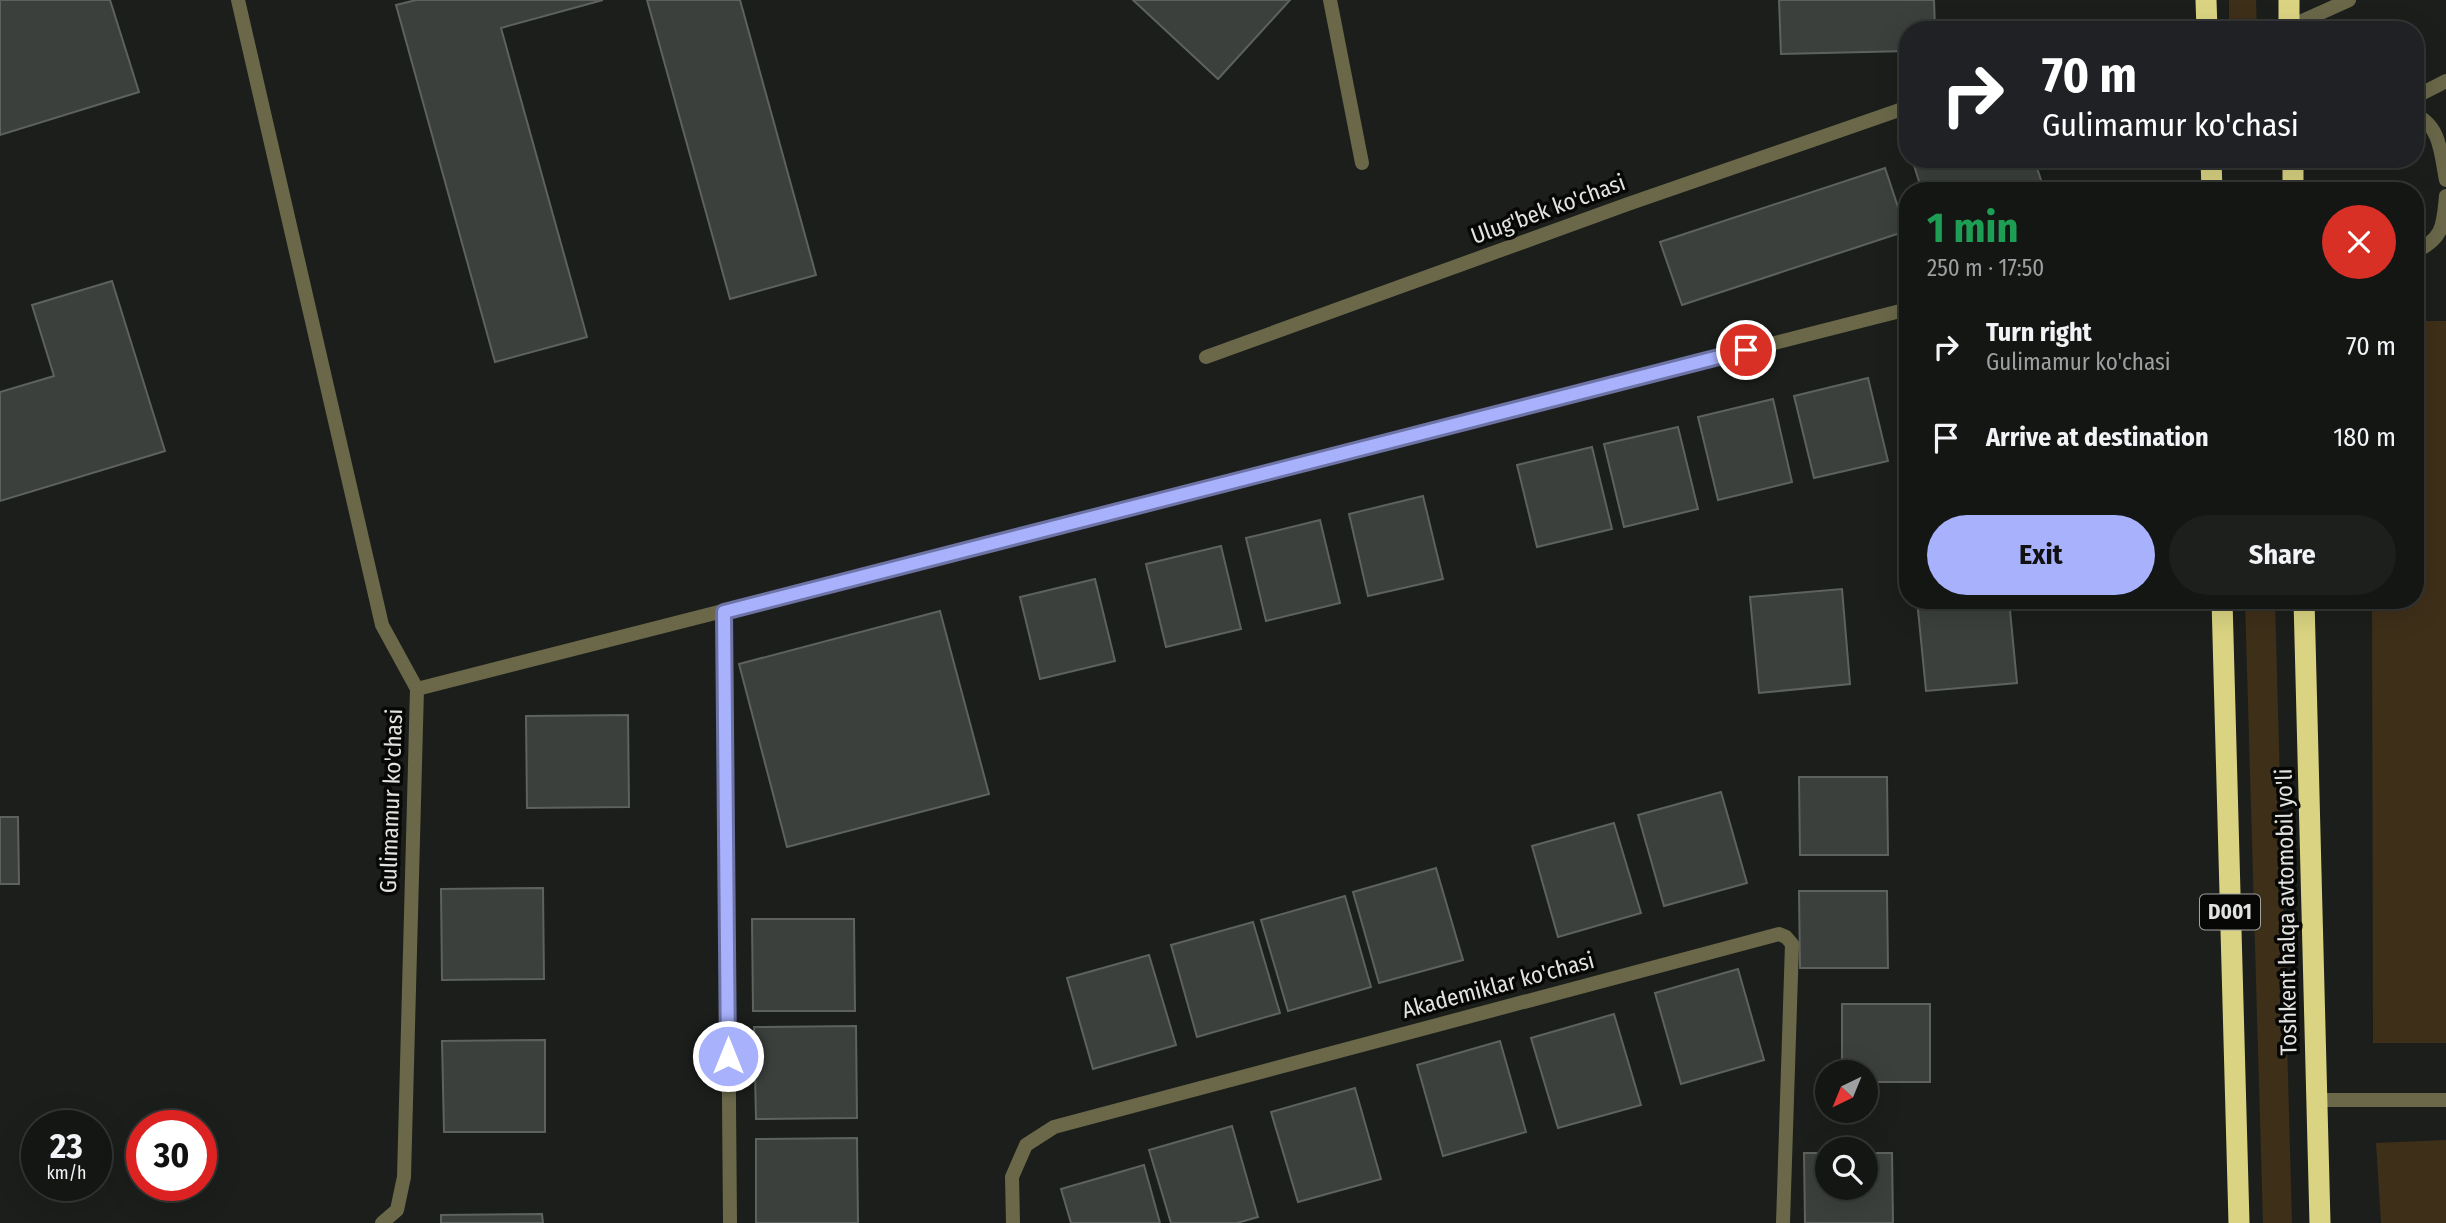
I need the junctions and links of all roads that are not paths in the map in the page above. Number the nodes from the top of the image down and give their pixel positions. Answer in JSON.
{"nodes":[{"id":1,"x":238,"y":0,"type":"edge"},
{"id":2,"x":1330,"y":0,"type":"edge"},
{"id":3,"x":2206,"y":0,"type":"edge"},
{"id":4,"x":2289,"y":0,"type":"edge"},
{"id":5,"x":2349,"y":0,"type":"edge"},
{"id":6,"x":2207,"y":21,"type":"edge"},
{"id":7,"x":2289,"y":21,"type":"edge"},
{"id":8,"x":2304,"y":21,"type":"edge"},
{"id":9,"x":2446,"y":80,"type":"edge"},
{"id":10,"x":2424,"y":92,"type":"edge"},
{"id":11,"x":1899,"y":110,"type":"edge"},
{"id":12,"x":2424,"y":121,"type":"edge"},
{"id":13,"x":1362,"y":163,"type":"dead end"},
{"id":14,"x":2446,"y":180,"type":"edge"},
{"id":15,"x":2446,"y":196,"type":"edge"},
{"id":16,"x":2424,"y":248,"type":"edge"},
{"id":17,"x":1899,"y":311,"type":"edge"},
{"id":18,"x":1206,"y":357,"type":"dead end"},
{"id":19,"x":2222,"y":609,"type":"edge"},
{"id":20,"x":2304,"y":609,"type":"edge"},
{"id":21,"x":724,"y":612,"type":"junction"},
{"id":22,"x":417,"y":689,"type":"junction"},
{"id":23,"x":2317,"y":1100,"type":"junction"},
{"id":24,"x":2446,"y":1100,"type":"edge"},
{"id":25,"x":382,"y":1223,"type":"edge"},
{"id":26,"x":730,"y":1223,"type":"edge"},
{"id":27,"x":1013,"y":1223,"type":"edge"},
{"id":28,"x":1783,"y":1223,"type":"edge"},
{"id":29,"x":2239,"y":1223,"type":"edge"},
{"id":30,"x":2320,"y":1223,"type":"edge"}],
"edges":[{"from":1,"to":22,"type":"street"},
{"from":2,"to":13,"type":"street"},
{"from":3,"to":6,"type":"highway"},
{"from":4,"to":7,"type":"highway"},
{"from":5,"to":8,"type":"street"},
{"from":9,"to":10,"type":"street"},
{"from":11,"to":18,"type":"street","name":"Ulug'bek ko'chasi"},
{"from":12,"to":14,"type":"street"},
{"from":15,"to":16,"type":"street"},
{"from":17,"to":21,"type":"street","name":"Gulimamur ko'chasi"},
{"from":19,"to":29,"type":"highway","number":"D001"},
{"from":20,"to":23,"type":"highway","name":"Toshkent halqa avtomobil yo'li"},
{"from":21,"to":22,"type":"street","name":"Gulimamur ko'chasi"},
{"from":21,"to":26,"type":"street"},
{"from":22,"to":25,"type":"street","name":"Gulimamur ko'chasi"},
{"from":23,"to":24,"type":"street"},
{"from":23,"to":30,"type":"highway","name":"Toshkent halqa avtomobil yo'li"},
{"from":27,"to":28,"type":"street","name":"Akademiklar ko'chasi"}]}
